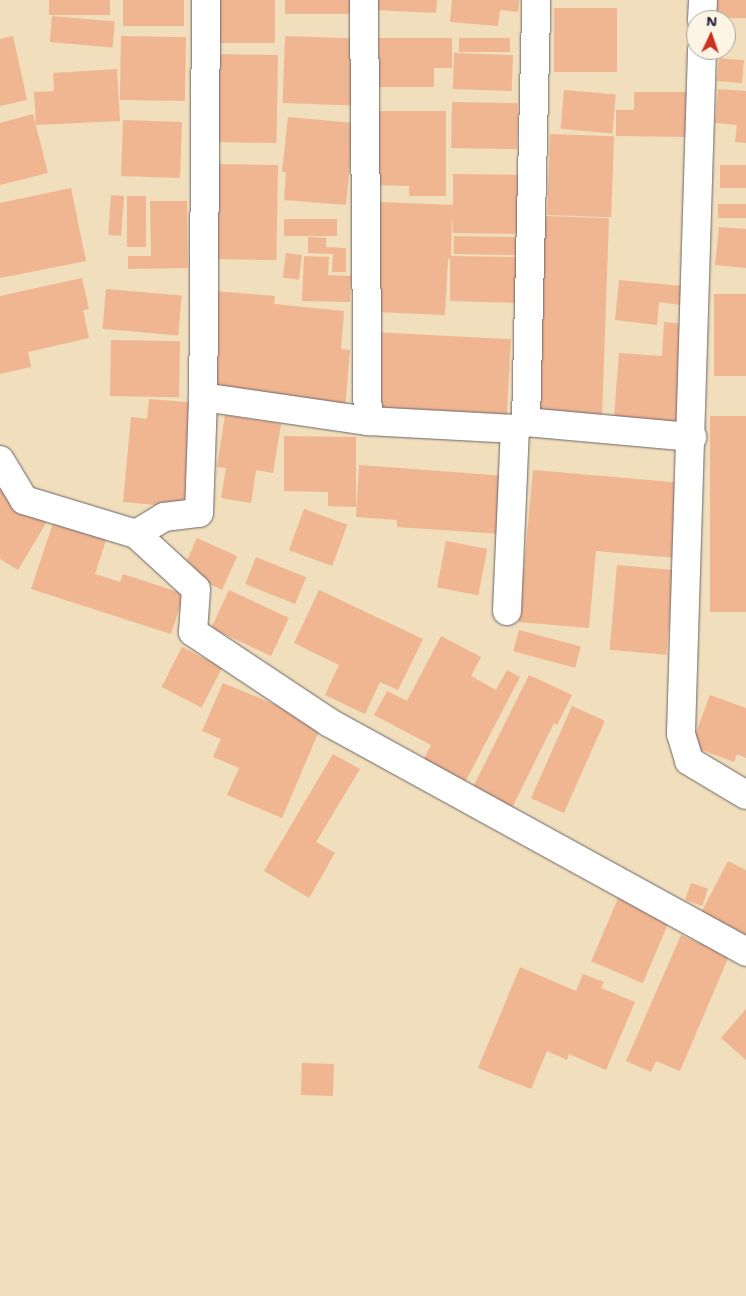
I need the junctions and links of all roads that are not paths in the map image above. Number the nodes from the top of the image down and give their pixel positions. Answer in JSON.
{"nodes":[{"id":1,"x":206,"y":0,"type":"edge"},
{"id":2,"x":364,"y":0,"type":"edge"},
{"id":3,"x":536,"y":0,"type":"edge"},
{"id":4,"x":702,"y":60,"type":"edge"},
{"id":5,"x":203,"y":397,"type":"junction"},
{"id":6,"x":368,"y":422,"type":"junction"},
{"id":7,"x":521,"y":425,"type":"junction"},
{"id":8,"x":692,"y":437,"type":"junction"},
{"id":9,"x":0,"y":460,"type":"edge"},
{"id":10,"x":136,"y":534,"type":"junction"},
{"id":11,"x":507,"y":611,"type":"dead end"},
{"id":12,"x":746,"y":795,"type":"edge"},
{"id":13,"x":746,"y":952,"type":"edge"}],
"edges":[{"from":1,"to":5,"type":"street"},
{"from":2,"to":6,"type":"street"},
{"from":3,"to":7,"type":"street"},
{"from":4,"to":8,"type":"street"},
{"from":5,"to":6,"type":"street"},
{"from":5,"to":10,"type":"street"},
{"from":6,"to":7,"type":"street"},
{"from":7,"to":8,"type":"street"},
{"from":7,"to":11,"type":"street"},
{"from":8,"to":12,"type":"street"},
{"from":9,"to":10,"type":"street"},
{"from":10,"to":13,"type":"street"}]}
